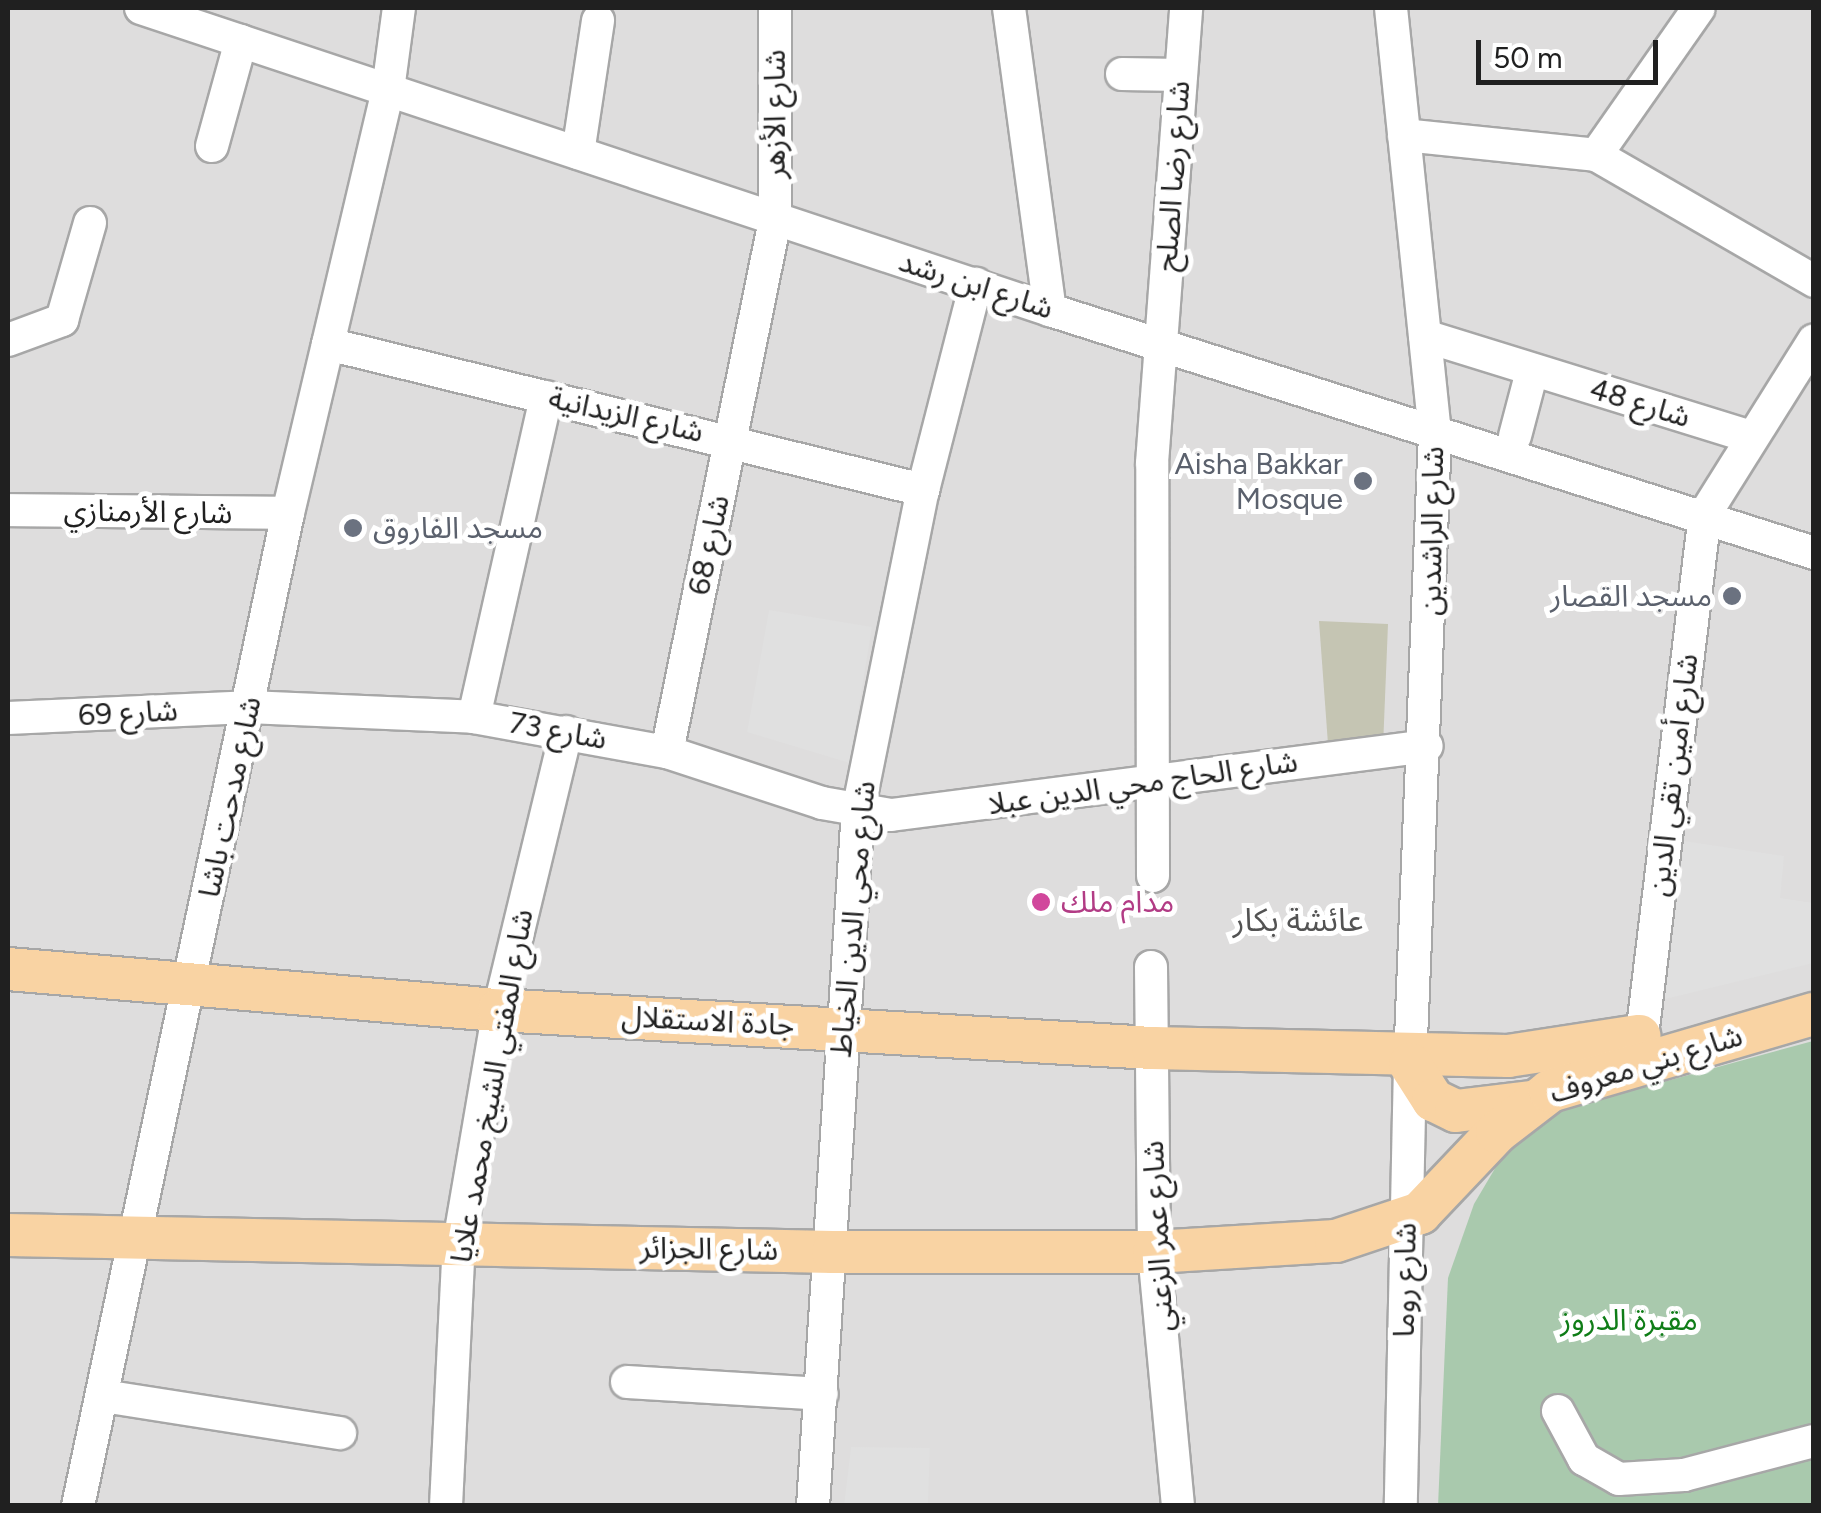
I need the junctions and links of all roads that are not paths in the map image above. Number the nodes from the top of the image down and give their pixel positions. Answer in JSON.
{"nodes":[{"id":1,"x":141,"y":8,"type":"edge"},
{"id":2,"x":399,"y":8,"type":"edge"},
{"id":3,"x":775,"y":8,"type":"edge"},
{"id":4,"x":1009,"y":8,"type":"edge"},
{"id":5,"x":1186,"y":8,"type":"edge"},
{"id":6,"x":1391,"y":8,"type":"edge"},
{"id":7,"x":1699,"y":8,"type":"edge"},
{"id":8,"x":598,"y":20,"type":"dead end"},
{"id":9,"x":241,"y":41,"type":"junction"},
{"id":10,"x":1122,"y":74,"type":"dead end"},
{"id":11,"x":1181,"y":75,"type":"junction"},
{"id":12,"x":388,"y":90,"type":"junction"},
{"id":13,"x":1404,"y":135,"type":"junction"},
{"id":14,"x":212,"y":146,"type":"dead end"},
{"id":15,"x":578,"y":153,"type":"junction"},
{"id":16,"x":1596,"y":155,"type":"junction"},
{"id":17,"x":776,"y":220,"type":"junction"},
{"id":18,"x":90,"y":223,"type":"dead end"},
{"id":19,"x":1814,"y":282,"type":"edge"},
{"id":20,"x":976,"y":284,"type":"junction"},
{"id":21,"x":1050,"y":310,"type":"junction"},
{"id":22,"x":1425,"y":336,"type":"junction"},
{"id":23,"x":8,"y":340,"type":"edge"},
{"id":24,"x":1814,"y":340,"type":"edge"},
{"id":25,"x":328,"y":344,"type":"junction"},
{"id":26,"x":1161,"y":344,"type":"junction"},
{"id":27,"x":1532,"y":371,"type":"junction"},
{"id":28,"x":546,"y":397,"type":"junction"},
{"id":29,"x":1435,"y":434,"type":"junction"},
{"id":30,"x":1515,"y":436,"type":"dead end"},
{"id":31,"x":1748,"y":436,"type":"junction"},
{"id":32,"x":731,"y":440,"type":"junction"},
{"id":33,"x":923,"y":490,"type":"junction"},
{"id":34,"x":8,"y":510,"type":"edge"},
{"id":35,"x":288,"y":513,"type":"junction"},
{"id":36,"x":1705,"y":514,"type":"junction"},
{"id":37,"x":1814,"y":553,"type":"edge"},
{"id":38,"x":248,"y":707,"type":"junction"},
{"id":39,"x":474,"y":717,"type":"junction"},
{"id":40,"x":8,"y":718,"type":"edge"},
{"id":41,"x":566,"y":732,"type":"junction"},
{"id":42,"x":1427,"y":746,"type":"junction"},
{"id":43,"x":667,"y":752,"type":"junction"},
{"id":44,"x":1153,"y":778,"type":"junction"},
{"id":45,"x":858,"y":811,"type":"junction"},
{"id":46,"x":1152,"y":876,"type":"dead end"},
{"id":47,"x":1152,"y":966,"type":"dead end"},
{"id":48,"x":8,"y":969,"type":"edge"},
{"id":49,"x":192,"y":982,"type":"junction"},
{"id":50,"x":1814,"y":991,"type":"edge"},
{"id":51,"x":499,"y":1010,"type":"junction"},
{"id":52,"x":1814,"y":1014,"type":"edge"},
{"id":53,"x":842,"y":1028,"type":"junction"},
{"id":54,"x":1642,"y":1036,"type":"junction"},
{"id":55,"x":1153,"y":1048,"type":"junction"},
{"id":56,"x":1410,"y":1060,"type":"junction"},
{"id":57,"x":1532,"y":1101,"type":"junction"},
{"id":58,"x":1406,"y":1220,"type":"junction"},
{"id":59,"x":8,"y":1236,"type":"edge"},
{"id":60,"x":138,"y":1238,"type":"junction"},
{"id":61,"x":459,"y":1243,"type":"junction"},
{"id":62,"x":833,"y":1252,"type":"junction"},
{"id":63,"x":1154,"y":1252,"type":"junction"},
{"id":64,"x":627,"y":1382,"type":"dead end"},
{"id":65,"x":822,"y":1394,"type":"junction"},
{"id":66,"x":103,"y":1396,"type":"junction"},
{"id":67,"x":1558,"y":1411,"type":"dead end"},
{"id":68,"x":340,"y":1432,"type":"dead end"},
{"id":69,"x":1814,"y":1441,"type":"edge"},
{"id":70,"x":78,"y":1506,"type":"edge"},
{"id":71,"x":446,"y":1506,"type":"edge"},
{"id":72,"x":813,"y":1506,"type":"edge"},
{"id":73,"x":1178,"y":1506,"type":"edge"},
{"id":74,"x":1401,"y":1506,"type":"edge"}],
"edges":[{"from":1,"to":9,"type":"street","name":"شارع ابن رشد"},
{"from":2,"to":12,"type":"street","name":"شارع مدحت باشا"},
{"from":3,"to":17,"type":"street","name":"شارع الأزهر"},
{"from":4,"to":21,"type":"street"},
{"from":5,"to":11,"type":"street","name":"شارع رضا الصلح"},
{"from":6,"to":13,"type":"street","name":"شارع الراشدين"},
{"from":7,"to":16,"type":"street"},
{"from":8,"to":15,"type":"street"},
{"from":9,"to":12,"type":"street","name":"شارع ابن رشد"},
{"from":9,"to":14,"type":"street"},
{"from":10,"to":11,"type":"street"},
{"from":11,"to":26,"type":"street","name":"شارع رضا الصلح"},
{"from":12,"to":15,"type":"street","name":"شارع ابن رشد"},
{"from":12,"to":25,"type":"street","name":"شارع مدحت باشا"},
{"from":13,"to":16,"type":"street"},
{"from":13,"to":22,"type":"street","name":"شارع الراشدين"},
{"from":15,"to":17,"type":"street","name":"شارع ابن رشد"},
{"from":16,"to":19,"type":"street"},
{"from":17,"to":20,"type":"street","name":"شارع ابن رشد"},
{"from":17,"to":32,"type":"street","name":"شارع 68"},
{"from":18,"to":23,"type":"street"},
{"from":20,"to":21,"type":"street","name":"شارع ابن رشد"},
{"from":20,"to":33,"type":"street","name":"شارع محي الدين الخياط"},
{"from":21,"to":26,"type":"street","name":"شارع ابن رشد"},
{"from":22,"to":27,"type":"street","name":"شارع 48"},
{"from":22,"to":29,"type":"street","name":"شارع الراشدين"},
{"from":24,"to":31,"type":"street"},
{"from":25,"to":28,"type":"street","name":"شارع الزيدانية"},
{"from":25,"to":35,"type":"street","name":"شارع مدحت باشا"},
{"from":26,"to":29,"type":"street","name":"شارع ابن رشد"},
{"from":26,"to":44,"type":"street"},
{"from":27,"to":30,"type":"street"},
{"from":27,"to":31,"type":"street","name":"شارع 48"},
{"from":28,"to":32,"type":"street","name":"شارع الزيدانية"},
{"from":28,"to":39,"type":"street"},
{"from":29,"to":36,"type":"street","name":"شارع ابن رشد"},
{"from":29,"to":42,"type":"street","name":"شارع الراشدين"},
{"from":31,"to":36,"type":"street"},
{"from":32,"to":33,"type":"street","name":"شارع الزيدانية"},
{"from":32,"to":43,"type":"street","name":"شارع 68"},
{"from":33,"to":45,"type":"street","name":"شارع محي الدين الخياط"},
{"from":34,"to":35,"type":"street","name":"شارع الأرمنازي"},
{"from":35,"to":38,"type":"street","name":"شارع مدحت باشا"},
{"from":36,"to":37,"type":"street","name":"شارع ابن رشد"},
{"from":36,"to":54,"type":"street","name":"شارع أمين تقي الدين"},
{"from":38,"to":39,"type":"street","name":"شارع 73"},
{"from":38,"to":40,"type":"street","name":"شارع 69"},
{"from":38,"to":49,"type":"street","name":"شارع مدحت باشا"},
{"from":39,"to":41,"type":"street","name":"شارع 73"},
{"from":41,"to":43,"type":"street","name":"شارع 73"},
{"from":41,"to":51,"type":"street","name":"شارع المفتي الشيخ محمد علايا"},
{"from":42,"to":44,"type":"street","name":"شارع الحاج محي الدين عبلا"},
{"from":42,"to":56,"type":"street","name":"شارع الراشدين"},
{"from":43,"to":45,"type":"street","name":"شارع 73"},
{"from":44,"to":45,"type":"street","name":"شارع الحاج محي الدين عبلا"},
{"from":44,"to":46,"type":"street"},
{"from":45,"to":53,"type":"street","name":"شارع محي الدين الخياط"},
{"from":47,"to":55,"type":"street","name":"شارع عمر الزعني"},
{"from":48,"to":49,"type":"main road","name":"جادة الاستقلال"},
{"from":49,"to":51,"type":"main road","name":"جادة الاستقلال"},
{"from":49,"to":60,"type":"street","name":"شارع مدحت باشا"},
{"from":50,"to":54,"type":"main road","name":"شارع بني معروف"},
{"from":51,"to":53,"type":"main road","name":"جادة الاستقلال"},
{"from":51,"to":61,"type":"street","name":"شارع المفتي الشيخ محمد علايا"},
{"from":52,"to":57,"type":"main road","name":"شارع بني معروف"},
{"from":53,"to":55,"type":"main road","name":"جادة الاستقلال"},
{"from":53,"to":62,"type":"street","name":"شارع محي الدين الخياط"},
{"from":54,"to":56,"type":"main road","name":"شارع بني معروف"},
{"from":55,"to":56,"type":"main road","name":"جادة الاستقلال"},
{"from":55,"to":63,"type":"street","name":"شارع عمر الزعني"},
{"from":56,"to":57,"type":"main road"},
{"from":56,"to":58,"type":"street","name":"شارع روما"},
{"from":57,"to":58,"type":"main road","name":"شارع بني معروف"},
{"from":58,"to":63,"type":"main road","name":"شارع الجزائر"},
{"from":58,"to":74,"type":"street","name":"شارع روما"},
{"from":59,"to":60,"type":"main road","name":"شارع الجزائر"},
{"from":60,"to":61,"type":"main road","name":"شارع الجزائر"},
{"from":60,"to":66,"type":"street","name":"شارع مدحت باشا"},
{"from":61,"to":62,"type":"main road","name":"شارع الجزائر"},
{"from":61,"to":71,"type":"street","name":"شارع المفتي الشيخ محمد علايا"},
{"from":62,"to":63,"type":"main road","name":"شارع الجزائر"},
{"from":62,"to":65,"type":"street","name":"شارع محي الدين الخياط"},
{"from":63,"to":73,"type":"street","name":"شارع عمر الزعني"},
{"from":64,"to":65,"type":"street"},
{"from":65,"to":72,"type":"street","name":"شارع محي الدين الخياط"},
{"from":66,"to":68,"type":"street"},
{"from":66,"to":70,"type":"street","name":"شارع مدحت باشا"},
{"from":67,"to":69,"type":"street"}]}
